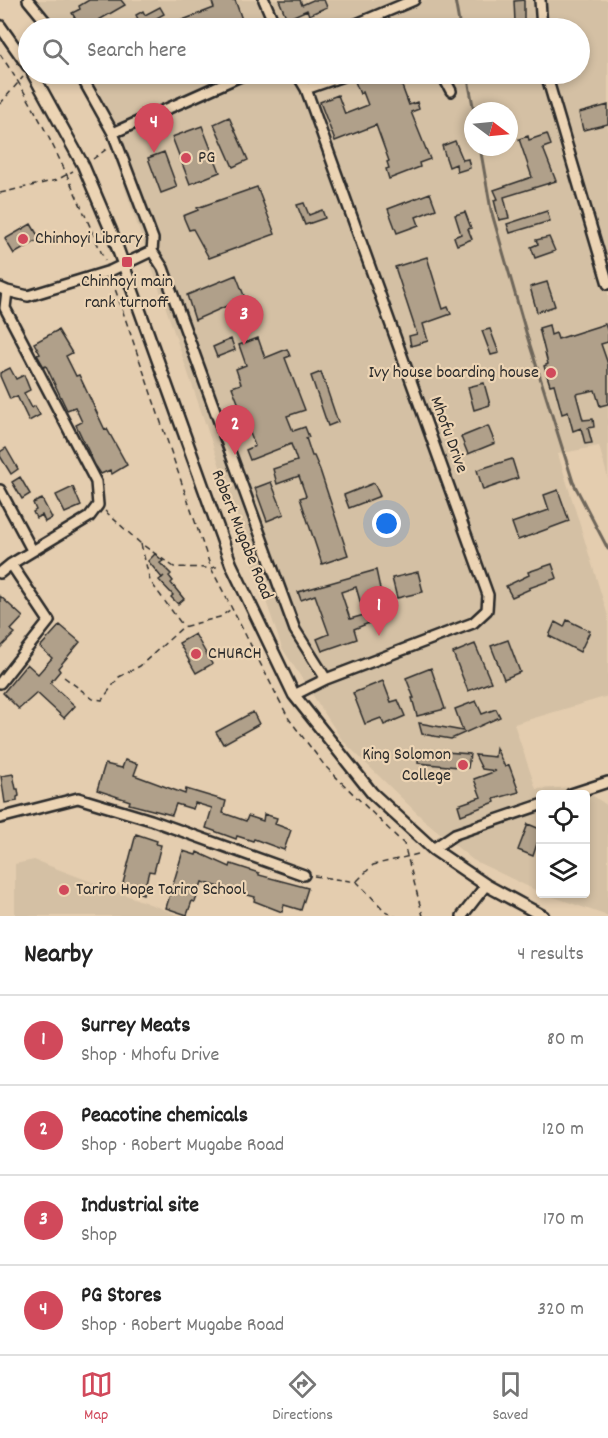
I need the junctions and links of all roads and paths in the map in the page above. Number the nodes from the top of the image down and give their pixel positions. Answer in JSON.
{"nodes":[{"id":1,"x":28,"y":0,"type":"edge"},
{"id":2,"x":264,"y":0,"type":"edge"},
{"id":3,"x":414,"y":0,"type":"edge"},
{"id":4,"x":540,"y":0,"type":"edge"},
{"id":5,"x":404,"y":2,"type":"edge"},
{"id":6,"x":43,"y":18,"type":"edge"},
{"id":7,"x":272,"y":18,"type":"edge"},
{"id":8,"x":369,"y":18,"type":"edge"},
{"id":9,"x":541,"y":18,"type":"edge"},
{"id":10,"x":0,"y":26,"type":"edge"},
{"id":11,"x":18,"y":52,"type":"edge"},
{"id":12,"x":0,"y":54,"type":"edge"},
{"id":13,"x":18,"y":81,"type":"joint"},
{"id":14,"x":20,"y":84,"type":"edge"},
{"id":15,"x":38,"y":84,"type":"edge"},
{"id":16,"x":85,"y":84,"type":"edge"},
{"id":17,"x":225,"y":84,"type":"edge"},
{"id":18,"x":303,"y":84,"type":"edge"},
{"id":19,"x":320,"y":84,"type":"edge"},
{"id":20,"x":447,"y":84,"type":"edge"},
{"id":21,"x":549,"y":84,"type":"edge"},
{"id":22,"x":306,"y":89,"type":"junction"},
{"id":23,"x":451,"y":91,"type":"dead end"},
{"id":24,"x":0,"y":104,"type":"edge"},
{"id":25,"x":115,"y":138,"type":"junction"},
{"id":26,"x":83,"y":165,"type":"junction"},
{"id":27,"x":68,"y":174,"type":"junction"},
{"id":28,"x":0,"y":193,"type":"edge"},
{"id":29,"x":152,"y":251,"type":"junction"},
{"id":30,"x":123,"y":266,"type":"junction"},
{"id":31,"x":110,"y":271,"type":"junction"},
{"id":32,"x":608,"y":284,"type":"edge"},
{"id":33,"x":3,"y":290,"type":"edge"},
{"id":34,"x":0,"y":490,"type":"edge"},
{"id":35,"x":98,"y":505,"type":"junction"},
{"id":36,"x":140,"y":543,"type":"junction"},
{"id":37,"x":32,"y":550,"type":"junction"},
{"id":38,"x":11,"y":564,"type":"junction"},
{"id":39,"x":231,"y":564,"type":"junction"},
{"id":40,"x":0,"y":573,"type":"edge"},
{"id":41,"x":231,"y":610,"type":"dead end"},
{"id":42,"x":183,"y":627,"type":"junction"},
{"id":43,"x":64,"y":677,"type":"dead end"},
{"id":44,"x":326,"y":679,"type":"junction"},
{"id":45,"x":0,"y":683,"type":"edge"},
{"id":46,"x":294,"y":695,"type":"junction"},
{"id":47,"x":608,"y":782,"type":"edge"},
{"id":48,"x":585,"y":790,"type":"edge"},
{"id":49,"x":536,"y":806,"type":"edge"},
{"id":50,"x":0,"y":818,"type":"edge"},
{"id":51,"x":434,"y":850,"type":"junction"},
{"id":52,"x":304,"y":875,"type":"joint"},
{"id":53,"x":357,"y":882,"type":"junction"},
{"id":54,"x":486,"y":885,"type":"junction"},
{"id":55,"x":395,"y":916,"type":"edge"},
{"id":56,"x":462,"y":916,"type":"edge"},
{"id":57,"x":543,"y":916,"type":"edge"}],
"edges":[{"from":1,"to":6,"type":"street"},
{"from":2,"to":7,"type":"street"},
{"from":3,"to":5,"type":"street"},
{"from":4,"to":9,"type":"street"},
{"from":5,"to":8,"type":"street"},
{"from":10,"to":11,"type":"main road"},
{"from":12,"to":13,"type":"path"},
{"from":13,"to":24,"type":"path"},
{"from":14,"to":27,"type":"path"},
{"from":15,"to":26,"type":"main road","name":"Robert Mugabe Road"},
{"from":16,"to":25,"type":"street"},
{"from":17,"to":25,"type":"street"},
{"from":18,"to":22,"type":"street","name":"Mhofu Drive"},
{"from":19,"to":22,"type":"street"},
{"from":20,"to":23,"type":"street"},
{"from":21,"to":32,"type":"street"},
{"from":22,"to":44,"type":"street","name":"Mhofu Drive"},
{"from":25,"to":26,"type":"path"},
{"from":25,"to":29,"type":"street"},
{"from":26,"to":27,"type":"path"},
{"from":26,"to":30,"type":"main road","name":"Robert Mugabe Road"},
{"from":27,"to":28,"type":"path"},
{"from":27,"to":31,"type":"path"},
{"from":29,"to":30,"type":"street"},
{"from":29,"to":44,"type":"street"},
{"from":30,"to":31,"type":"street"},
{"from":30,"to":39,"type":"main road","name":"Robert Mugabe Road"},
{"from":31,"to":33,"type":"street"},
{"from":33,"to":35,"type":"street"},
{"from":34,"to":37,"type":"street"},
{"from":35,"to":36,"type":"path"},
{"from":35,"to":37,"type":"street"},
{"from":36,"to":39,"type":"path"},
{"from":36,"to":42,"type":"path"},
{"from":37,"to":38,"type":"street"},
{"from":38,"to":40,"type":"street"},
{"from":38,"to":45,"type":"street"},
{"from":39,"to":46,"type":"main road","name":"Robert Mugabe Road"},
{"from":41,"to":42,"type":"path"},
{"from":42,"to":43,"type":"path"},
{"from":44,"to":46,"type":"street","name":"Mhofu Drive"},
{"from":46,"to":51,"type":"main road","name":"Robert Mugabe Road"},
{"from":47,"to":48,"type":"street"},
{"from":49,"to":51,"type":"street"},
{"from":50,"to":52,"type":"street"},
{"from":51,"to":53,"type":"path"},
{"from":51,"to":54,"type":"main road","name":"Robert Mugabe Road"},
{"from":52,"to":53,"type":"path"},
{"from":53,"to":55,"type":"path"},
{"from":54,"to":56,"type":"street"},
{"from":54,"to":57,"type":"main road","name":"Robert Mugabe Road"}]}
